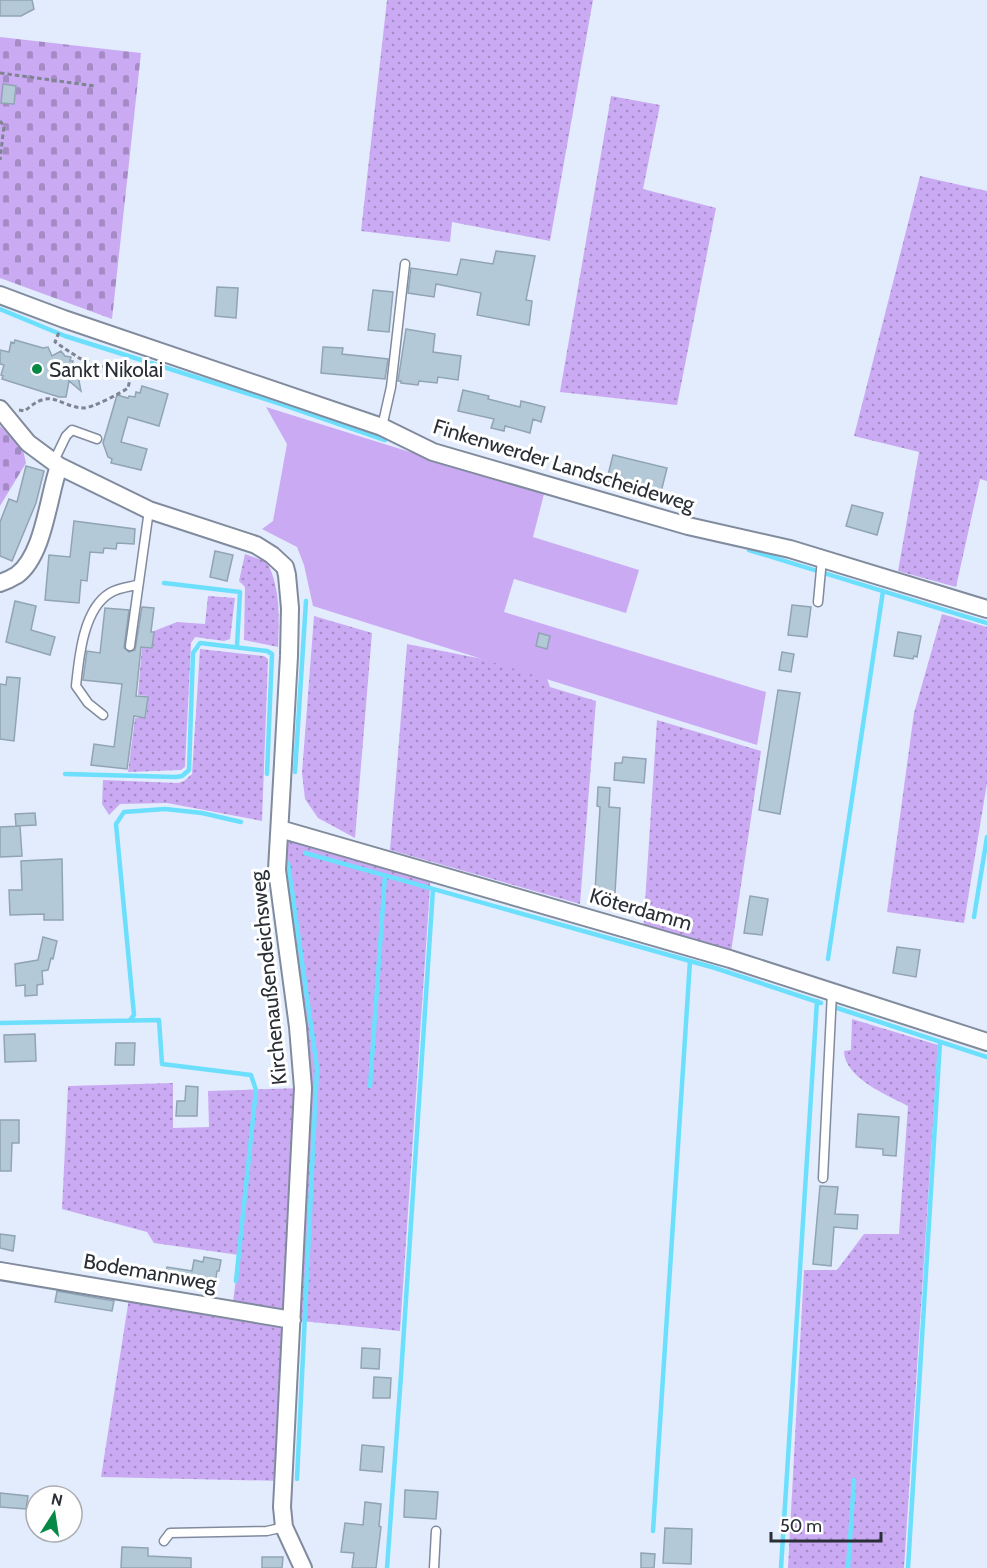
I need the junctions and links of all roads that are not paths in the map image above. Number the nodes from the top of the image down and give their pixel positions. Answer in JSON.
{"nodes":[{"id":1,"x":405,"y":264,"type":"dead end"},
{"id":2,"x":0,"y":295,"type":"edge"},
{"id":3,"x":8,"y":409,"type":"edge"},
{"id":4,"x":382,"y":427,"type":"junction"},
{"id":5,"x":97,"y":439,"type":"dead end"},
{"id":6,"x":56,"y":464,"type":"junction"},
{"id":7,"x":149,"y":510,"type":"junction"},
{"id":8,"x":822,"y":562,"type":"junction"},
{"id":9,"x":0,"y":583,"type":"edge"},
{"id":10,"x":137,"y":585,"type":"junction"},
{"id":11,"x":818,"y":602,"type":"dead end"},
{"id":12,"x":987,"y":609,"type":"edge"},
{"id":13,"x":130,"y":646,"type":"dead end"},
{"id":14,"x":103,"y":715,"type":"dead end"},
{"id":15,"x":280,"y":829,"type":"junction"},
{"id":16,"x":832,"y":992,"type":"junction"},
{"id":17,"x":987,"y":1042,"type":"edge"},
{"id":18,"x":823,"y":1178,"type":"dead end"},
{"id":19,"x":0,"y":1271,"type":"edge"},
{"id":20,"x":292,"y":1320,"type":"junction"},
{"id":21,"x":284,"y":1527,"type":"junction"},
{"id":22,"x":436,"y":1531,"type":"dead end"},
{"id":23,"x":164,"y":1540,"type":"dead end"},
{"id":24,"x":303,"y":1568,"type":"edge"},
{"id":25,"x":434,"y":1568,"type":"edge"}],
"edges":[{"from":1,"to":4,"type":"lane"},
{"from":2,"to":4,"type":"street","name":"Finkenwerder Landscheideweg"},
{"from":3,"to":6,"type":"street","name":"Kirchenaußendeichsweg"},
{"from":4,"to":8,"type":"street","name":"Finkenwerder Landscheideweg"},
{"from":5,"to":6,"type":"lane"},
{"from":6,"to":7,"type":"street","name":"Kirchenaußendeichsweg"},
{"from":6,"to":9,"type":"street"},
{"from":7,"to":10,"type":"lane"},
{"from":7,"to":15,"type":"street","name":"Kirchenaußendeichsweg"},
{"from":8,"to":11,"type":"lane"},
{"from":8,"to":12,"type":"street","name":"Finkenwerder Landscheideweg"},
{"from":10,"to":13,"type":"lane"},
{"from":10,"to":14,"type":"lane"},
{"from":15,"to":16,"type":"street","name":"Köterdamm"},
{"from":15,"to":20,"type":"street","name":"Kirchenaußendeichsweg"},
{"from":16,"to":17,"type":"street","name":"Köterdamm"},
{"from":16,"to":18,"type":"lane"},
{"from":19,"to":20,"type":"street","name":"Bodemannweg"},
{"from":20,"to":21,"type":"street","name":"Kirchenaußendeichsweg"},
{"from":21,"to":23,"type":"lane"},
{"from":21,"to":24,"type":"street","name":"Kirchenaußendeichsweg"},
{"from":22,"to":25,"type":"lane"}]}
